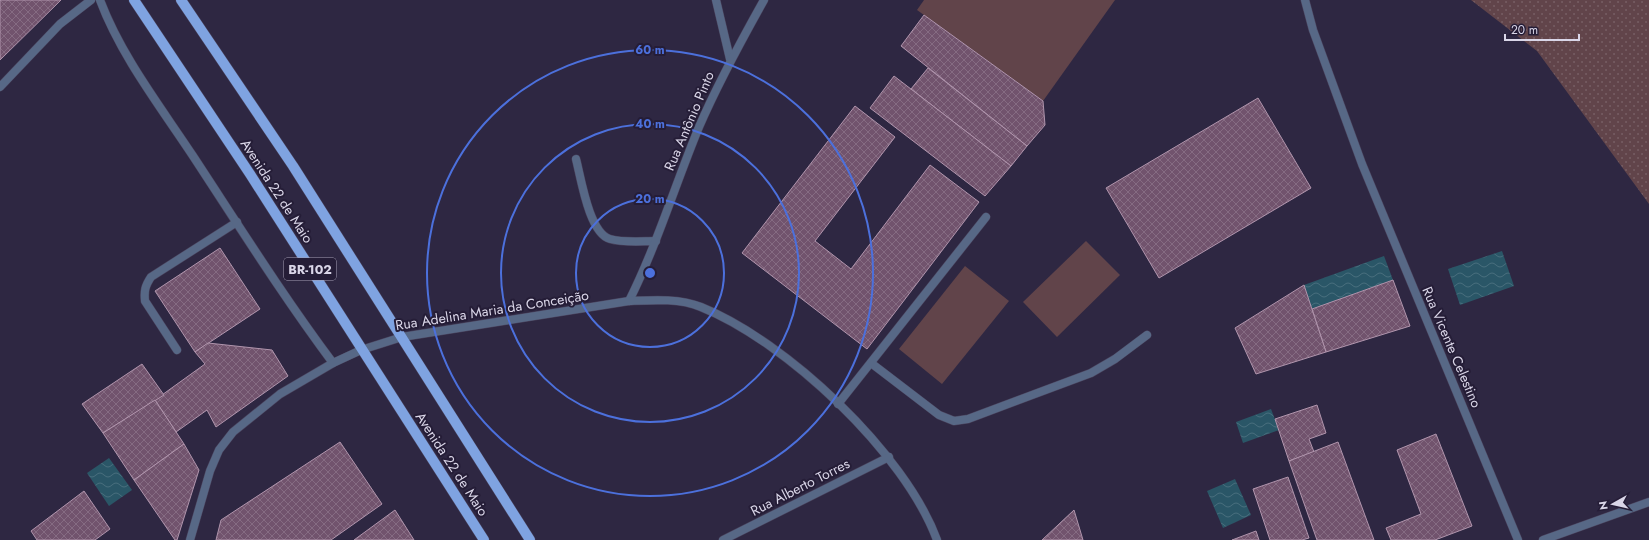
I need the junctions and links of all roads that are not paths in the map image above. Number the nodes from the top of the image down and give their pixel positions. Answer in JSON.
{"nodes":[{"id":1,"x":91,"y":0,"type":"edge"},
{"id":2,"x":100,"y":0,"type":"edge"},
{"id":3,"x":134,"y":0,"type":"edge"},
{"id":4,"x":181,"y":0,"type":"edge"},
{"id":5,"x":716,"y":0,"type":"edge"},
{"id":6,"x":764,"y":0,"type":"edge"},
{"id":7,"x":1305,"y":0,"type":"edge"},
{"id":8,"x":730,"y":59,"type":"junction"},
{"id":9,"x":0,"y":87,"type":"edge"},
{"id":10,"x":576,"y":159,"type":"dead end"},
{"id":11,"x":986,"y":217,"type":"dead end"},
{"id":12,"x":237,"y":222,"type":"junction"},
{"id":13,"x":656,"y":241,"type":"junction"},
{"id":14,"x":629,"y":301,"type":"junction"},
{"id":15,"x":1147,"y":335,"type":"dead end"},
{"id":16,"x":402,"y":337,"type":"junction"},
{"id":17,"x":177,"y":350,"type":"dead end"},
{"id":18,"x":361,"y":350,"type":"junction"},
{"id":19,"x":333,"y":363,"type":"junction"},
{"id":20,"x":871,"y":363,"type":"junction"},
{"id":21,"x":838,"y":404,"type":"junction"},
{"id":22,"x":889,"y":457,"type":"junction"},
{"id":23,"x":1649,"y":502,"type":"edge"},
{"id":24,"x":190,"y":540,"type":"edge"},
{"id":25,"x":484,"y":540,"type":"edge"},
{"id":26,"x":530,"y":540,"type":"edge"},
{"id":27,"x":723,"y":540,"type":"edge"},
{"id":28,"x":937,"y":540,"type":"edge"},
{"id":29,"x":1518,"y":540,"type":"edge"},
{"id":30,"x":1543,"y":540,"type":"edge"}],
"edges":[{"from":1,"to":9,"type":"street"},
{"from":2,"to":12,"type":"street"},
{"from":3,"to":18,"type":"main road","name":"Avenida 22 de Maio","number":"BR-102"},
{"from":4,"to":16,"type":"main road","name":"Avenida 22 de Maio","number":"BR-102"},
{"from":5,"to":8,"type":"street"},
{"from":6,"to":8,"type":"street","name":"Rua Antônio Pinto"},
{"from":7,"to":29,"type":"street","name":"Rua Vicente Celestino"},
{"from":8,"to":13,"type":"street","name":"Rua Antônio Pinto"},
{"from":10,"to":13,"type":"street"},
{"from":11,"to":20,"type":"street"},
{"from":12,"to":17,"type":"street"},
{"from":12,"to":19,"type":"street"},
{"from":13,"to":14,"type":"street","name":"Rua Antônio Pinto"},
{"from":14,"to":16,"type":"street","name":"Rua Adelina Maria da Conceição"},
{"from":14,"to":21,"type":"street","name":"Rua Adelina Maria da Conceição"},
{"from":15,"to":20,"type":"street"},
{"from":16,"to":18,"type":"street","name":"Rua Adelina Maria da Conceição"},
{"from":16,"to":26,"type":"main road","name":"Avenida 22 de Maio","number":"BR-102"},
{"from":18,"to":19,"type":"street","name":"Rua Adelina Maria da Conceição"},
{"from":18,"to":25,"type":"main road","name":"Avenida 22 de Maio","number":"BR-102"},
{"from":19,"to":24,"type":"street","name":"Rua Adelina Maria da Conceição"},
{"from":20,"to":21,"type":"street"},
{"from":21,"to":22,"type":"street","name":"Rua Adelina Maria da Conceição"},
{"from":22,"to":27,"type":"street","name":"Rua Alberto Torres"},
{"from":22,"to":28,"type":"street","name":"Rua Adelina Maria da Conceição"},
{"from":23,"to":30,"type":"street"}]}
